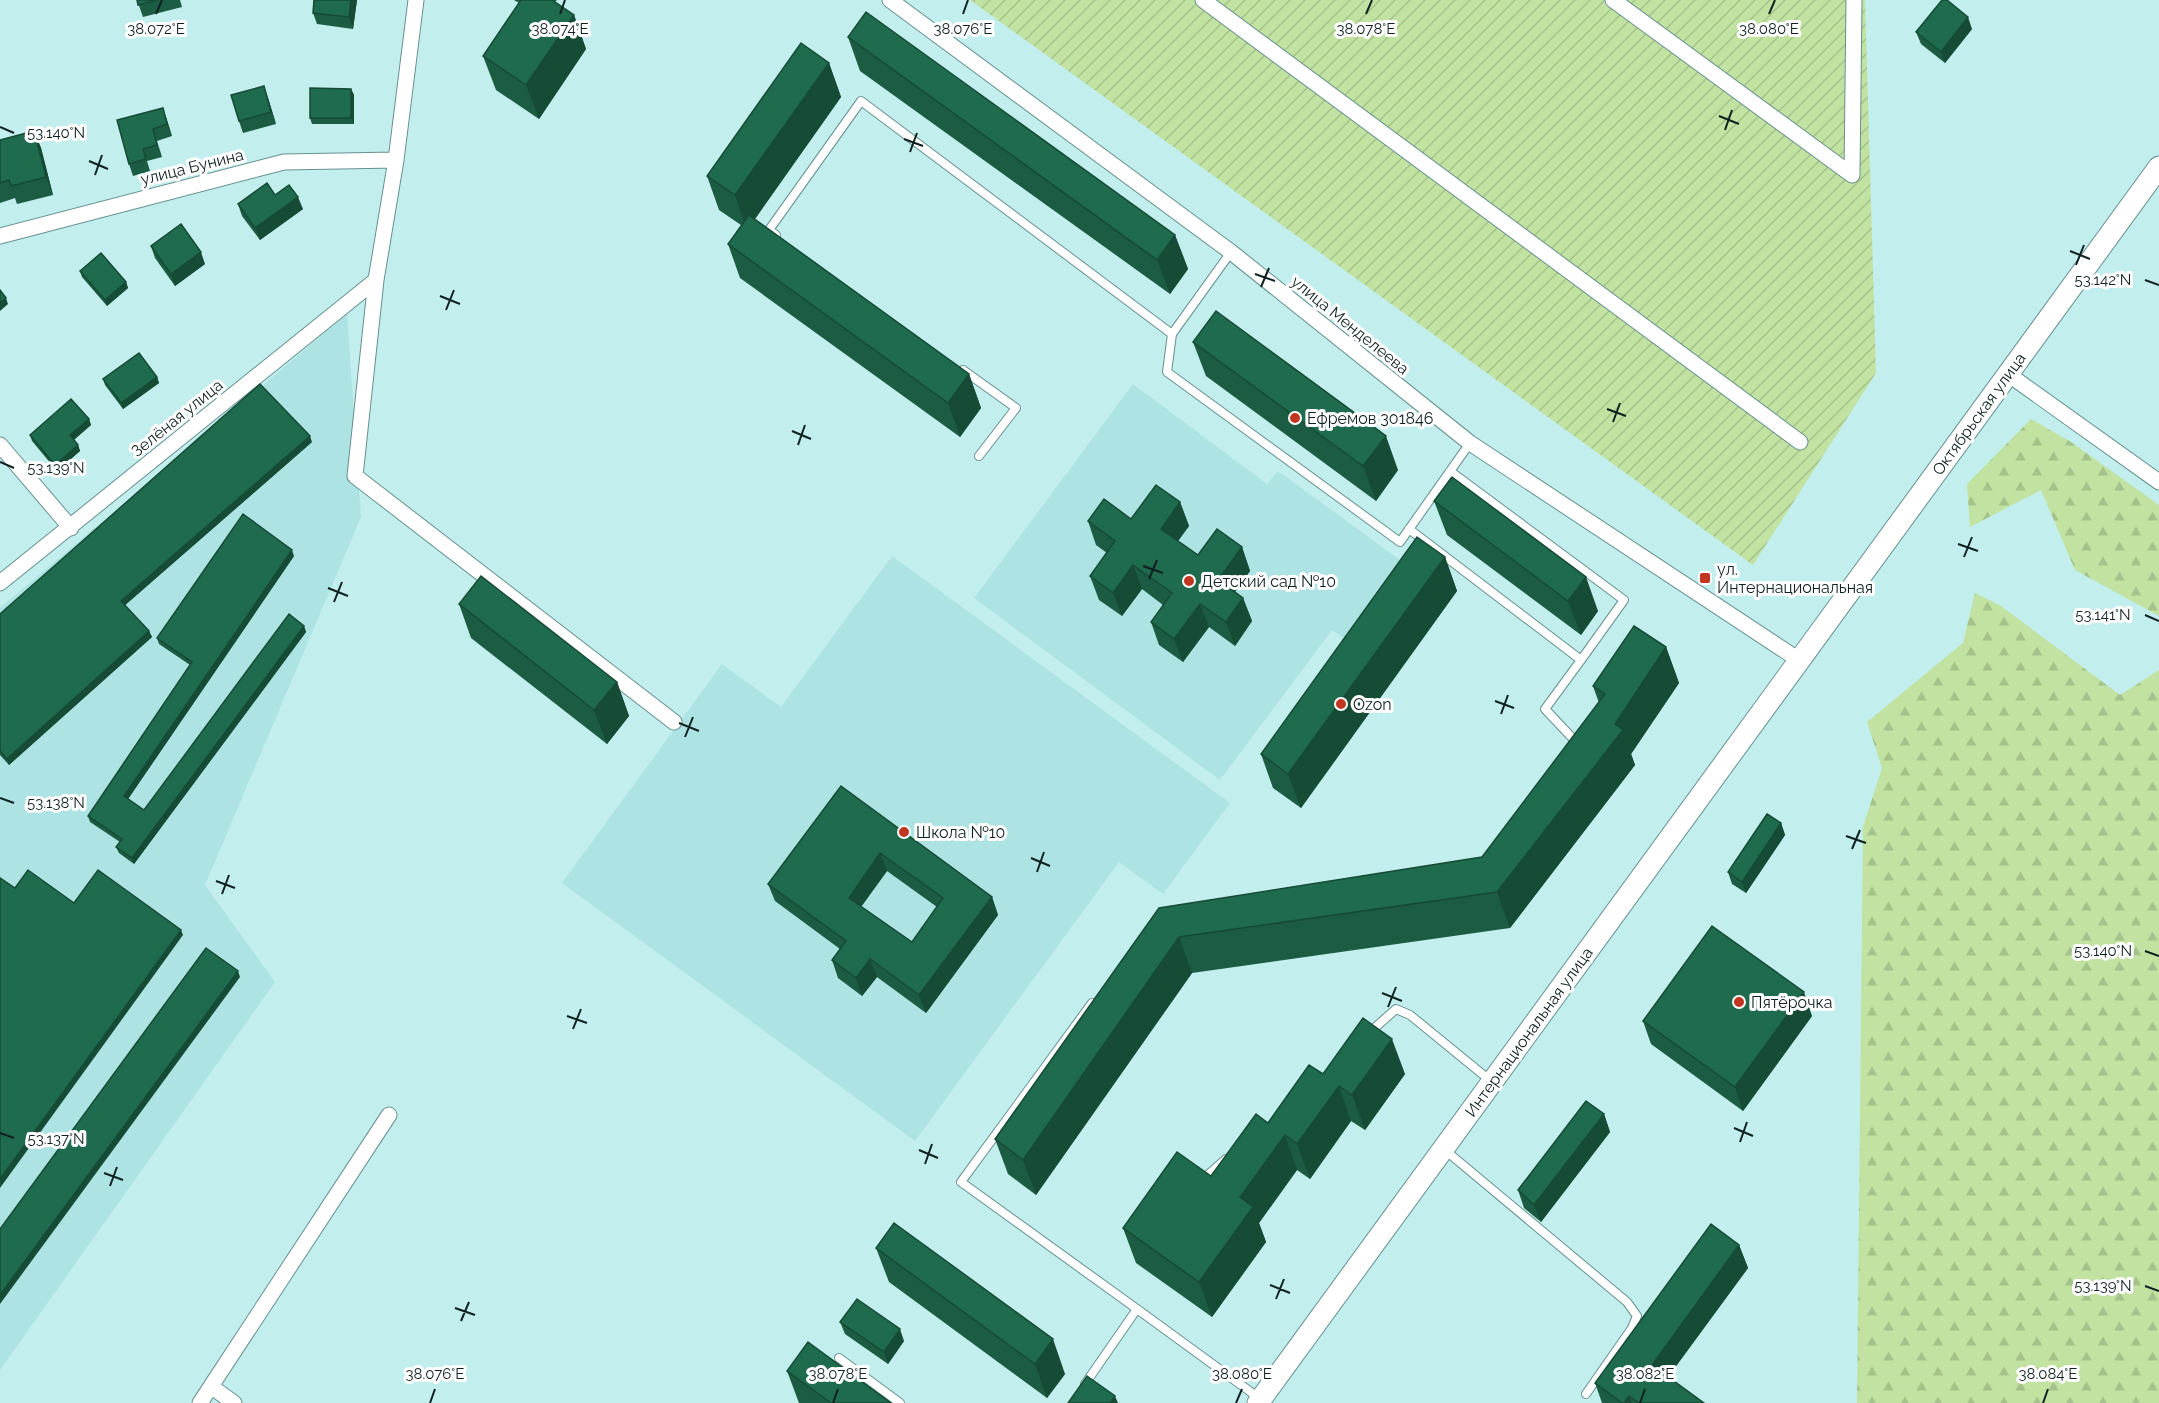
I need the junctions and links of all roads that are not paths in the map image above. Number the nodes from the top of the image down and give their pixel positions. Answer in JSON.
{"nodes":[{"id":1,"x":416,"y":0,"type":"edge"},
{"id":2,"x":890,"y":0,"type":"edge"},
{"id":3,"x":1203,"y":0,"type":"edge"},
{"id":4,"x":1613,"y":0,"type":"edge"},
{"id":5,"x":1854,"y":0,"type":"edge"},
{"id":6,"x":396,"y":160,"type":"junction"},
{"id":7,"x":2159,"y":166,"type":"edge"},
{"id":8,"x":0,"y":236,"type":"edge"},
{"id":9,"x":788,"y":244,"type":"edge"},
{"id":10,"x":1231,"y":252,"type":"junction"},
{"id":11,"x":376,"y":280,"type":"junction"},
{"id":12,"x":1172,"y":334,"type":"junction"},
{"id":13,"x":959,"y":367,"type":"edge"},
{"id":14,"x":2008,"y":374,"type":"junction"},
{"id":15,"x":1800,"y":442,"type":"dead end"},
{"id":16,"x":1470,"y":443,"type":"junction"},
{"id":17,"x":0,"y":445,"type":"edge"},
{"id":18,"x":979,"y":456,"type":"dead end"},
{"id":19,"x":1450,"y":471,"type":"junction"},
{"id":20,"x":2159,"y":482,"type":"edge"},
{"id":21,"x":71,"y":528,"type":"junction"},
{"id":22,"x":1409,"y":529,"type":"junction"},
{"id":23,"x":0,"y":583,"type":"edge"},
{"id":24,"x":1581,"y":660,"type":"junction"},
{"id":25,"x":1799,"y":660,"type":"junction"},
{"id":26,"x":674,"y":722,"type":"dead end"},
{"id":27,"x":1583,"y":750,"type":"edge"},
{"id":28,"x":1101,"y":991,"type":"edge"},
{"id":29,"x":1361,"y":1040,"type":"edge"},
{"id":30,"x":1493,"y":1082,"type":"junction"},
{"id":31,"x":389,"y":1115,"type":"dead end"},
{"id":32,"x":1444,"y":1149,"type":"junction"},
{"id":33,"x":1229,"y":1156,"type":"edge"},
{"id":34,"x":1202,"y":1180,"type":"edge"},
{"id":35,"x":1137,"y":1309,"type":"junction"},
{"id":36,"x":839,"y":1358,"type":"dead end"},
{"id":37,"x":212,"y":1387,"type":"junction"},
{"id":38,"x":1078,"y":1394,"type":"edge"},
{"id":39,"x":1586,"y":1394,"type":"dead end"},
{"id":40,"x":1260,"y":1401,"type":"edge"},
{"id":41,"x":200,"y":1403,"type":"edge"},
{"id":42,"x":234,"y":1403,"type":"edge"},
{"id":43,"x":900,"y":1403,"type":"edge"}],
"edges":[{"from":1,"to":6,"type":"street"},
{"from":2,"to":10,"type":"street","name":"улица Менделеева"},
{"from":3,"to":15,"type":"street"},
{"from":4,"to":5,"type":"street"},
{"from":6,"to":8,"type":"street","name":"улица Бунина"},
{"from":6,"to":11,"type":"street"},
{"from":7,"to":14,"type":"street","name":"Октябрьская улица"},
{"from":9,"to":12,"type":"lane"},
{"from":10,"to":12,"type":"lane"},
{"from":10,"to":16,"type":"street","name":"улица Менделеева"},
{"from":11,"to":21,"type":"street","name":"Зелёная улица"},
{"from":11,"to":26,"type":"street"},
{"from":12,"to":22,"type":"lane"},
{"from":13,"to":18,"type":"lane"},
{"from":14,"to":20,"type":"street"},
{"from":14,"to":25,"type":"street","name":"Октябрьская улица"},
{"from":16,"to":19,"type":"lane"},
{"from":16,"to":25,"type":"street","name":"улица Менделеева"},
{"from":17,"to":21,"type":"street"},
{"from":19,"to":22,"type":"lane"},
{"from":19,"to":24,"type":"lane"},
{"from":21,"to":23,"type":"street","name":"Зелёная улица"},
{"from":22,"to":24,"type":"lane"},
{"from":24,"to":27,"type":"lane"},
{"from":25,"to":30,"type":"street","name":"Интернациональная улица"},
{"from":28,"to":35,"type":"lane"},
{"from":29,"to":30,"type":"lane"},
{"from":30,"to":32,"type":"street","name":"Интернациональная улица"},
{"from":31,"to":37,"type":"street"},
{"from":32,"to":39,"type":"lane"},
{"from":32,"to":40,"type":"street","name":"Интернациональная улица"},
{"from":33,"to":34,"type":"lane"},
{"from":35,"to":38,"type":"lane"},
{"from":35,"to":40,"type":"lane"},
{"from":36,"to":43,"type":"lane"},
{"from":37,"to":41,"type":"street"},
{"from":37,"to":42,"type":"street"}]}
